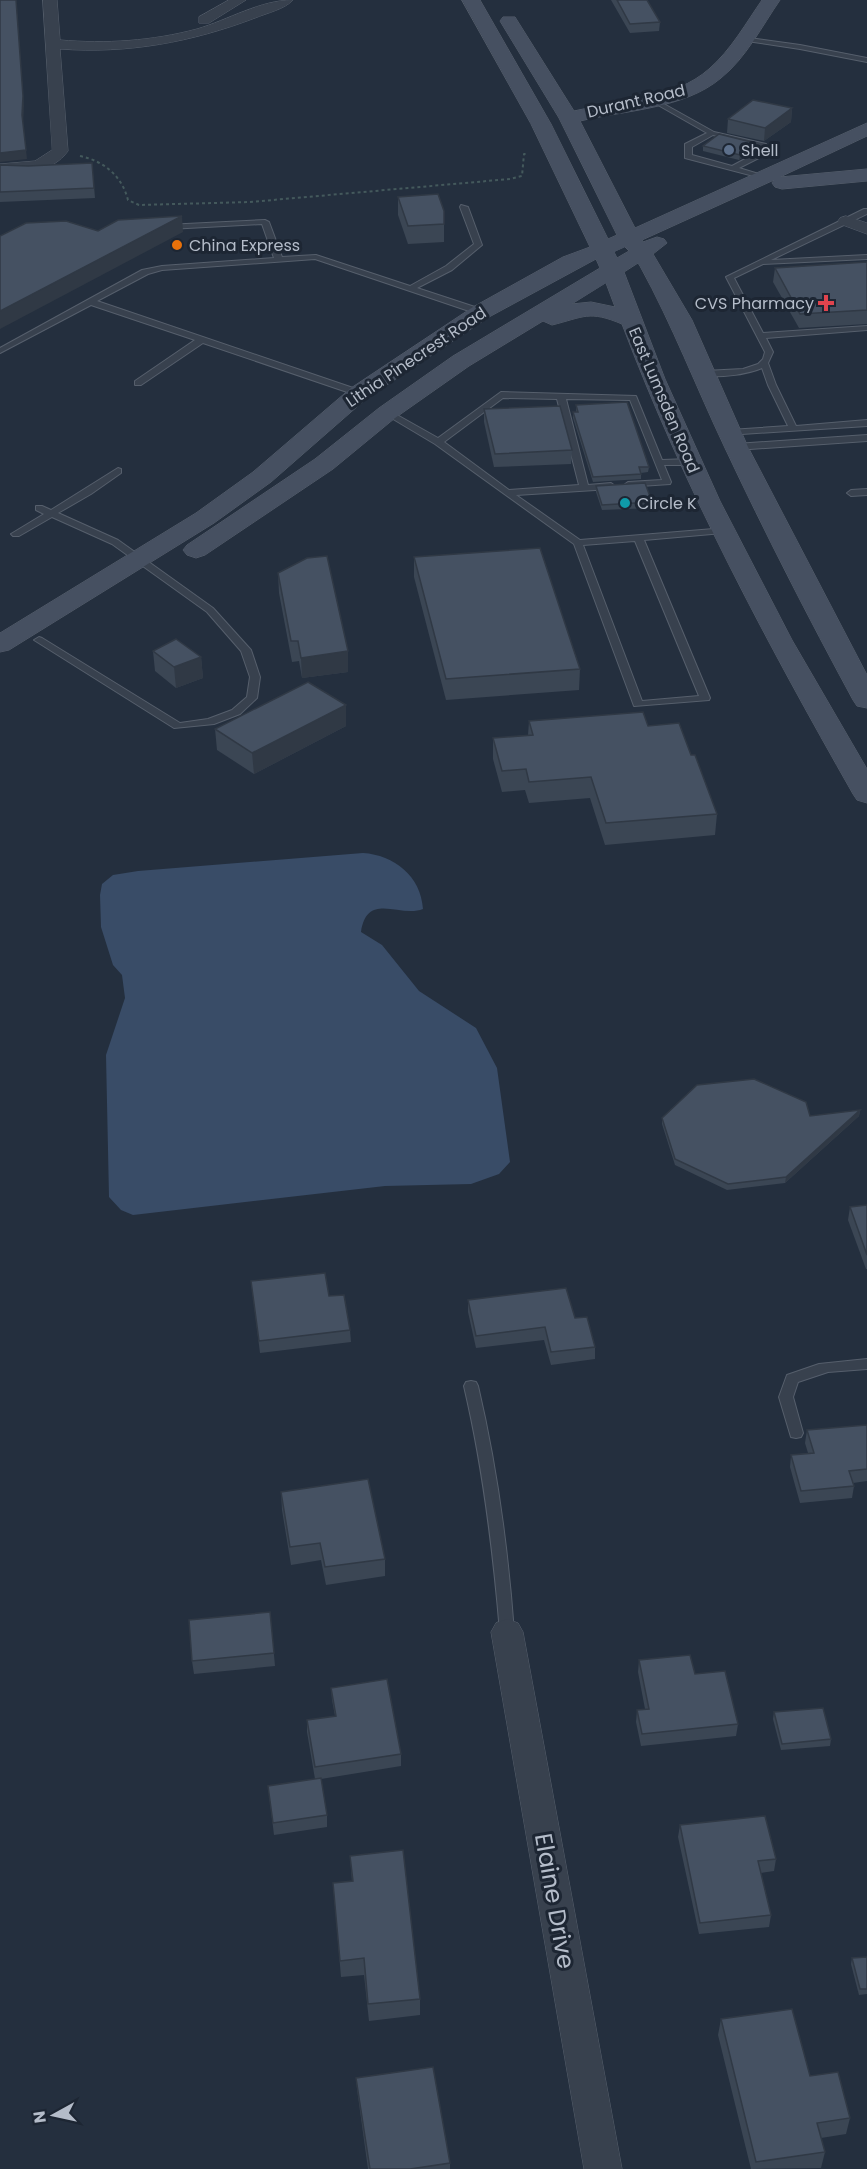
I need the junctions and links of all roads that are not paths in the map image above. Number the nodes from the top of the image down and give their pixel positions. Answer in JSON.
{"nodes":[{"id":1,"x":50,"y":0,"type":"edge"},
{"id":2,"x":239,"y":0,"type":"edge"},
{"id":3,"x":286,"y":0,"type":"edge"},
{"id":4,"x":471,"y":0,"type":"edge"},
{"id":5,"x":771,"y":0,"type":"edge"},
{"id":6,"x":501,"y":7,"type":"dead end"},
{"id":7,"x":742,"y":39,"type":"junction"},
{"id":8,"x":54,"y":44,"type":"junction"},
{"id":9,"x":867,"y":60,"type":"edge"},
{"id":10,"x":653,"y":100,"type":"junction"},
{"id":11,"x":569,"y":118,"type":"junction"},
{"id":12,"x":867,"y":129,"type":"edge"},
{"id":13,"x":712,"y":133,"type":"junction"},
{"id":14,"x":867,"y":143,"type":"edge"},
{"id":15,"x":848,"y":152,"type":"junction"},
{"id":16,"x":722,"y":156,"type":"edge"},
{"id":17,"x":867,"y":160,"type":"edge"},
{"id":18,"x":713,"y":163,"type":"junction"},
{"id":19,"x":733,"y":168,"type":"junction"},
{"id":20,"x":0,"y":169,"type":"edge"},
{"id":21,"x":867,"y":175,"type":"edge"},
{"id":22,"x":773,"y":180,"type":"junction"},
{"id":23,"x":610,"y":197,"type":"junction"},
{"id":24,"x":703,"y":206,"type":"junction"},
{"id":25,"x":464,"y":207,"type":"dead end"},
{"id":26,"x":867,"y":211,"type":"edge"},
{"id":27,"x":846,"y":221,"type":"junction"},
{"id":28,"x":159,"y":227,"type":"edge"},
{"id":29,"x":867,"y":228,"type":"edge"},
{"id":30,"x":680,"y":230,"type":"junction"},
{"id":31,"x":635,"y":245,"type":"junction"},
{"id":32,"x":600,"y":248,"type":"junction"},
{"id":33,"x":867,"y":257,"type":"edge"},
{"id":34,"x":279,"y":260,"type":"junction"},
{"id":35,"x":758,"y":264,"type":"junction"},
{"id":36,"x":612,"y":270,"type":"junction"},
{"id":37,"x":659,"y":279,"type":"junction"},
{"id":38,"x":412,"y":288,"type":"junction"},
{"id":39,"x":91,"y":302,"type":"junction"},
{"id":40,"x":481,"y":312,"type":"junction"},
{"id":41,"x":631,"y":320,"type":"junction"},
{"id":42,"x":867,"y":328,"type":"edge"},
{"id":43,"x":834,"y":330,"type":"junction"},
{"id":44,"x":867,"y":335,"type":"edge"},
{"id":45,"x":760,"y":336,"type":"junction"},
{"id":46,"x":201,"y":340,"type":"junction"},
{"id":47,"x":0,"y":351,"type":"edge"},
{"id":48,"x":460,"y":361,"type":"junction"},
{"id":49,"x":765,"y":364,"type":"junction"},
{"id":50,"x":705,"y":373,"type":"junction"},
{"id":51,"x":138,"y":383,"type":"dead end"},
{"id":52,"x":359,"y":393,"type":"junction"},
{"id":53,"x":561,"y":396,"type":"junction"},
{"id":54,"x":387,"y":413,"type":"junction"},
{"id":55,"x":867,"y":423,"type":"edge"},
{"id":56,"x":793,"y":428,"type":"junction"},
{"id":57,"x":867,"y":438,"type":"edge"},
{"id":58,"x":734,"y":440,"type":"junction"},
{"id":59,"x":438,"y":442,"type":"junction"},
{"id":60,"x":690,"y":462,"type":"junction"},
{"id":61,"x":659,"y":463,"type":"junction"},
{"id":62,"x":118,"y":471,"type":"dead end"},
{"id":63,"x":701,"y":487,"type":"junction"},
{"id":64,"x":584,"y":488,"type":"junction"},
{"id":65,"x":867,"y":492,"type":"edge"},
{"id":66,"x":507,"y":493,"type":"junction"},
{"id":67,"x":851,"y":493,"type":"dead end"},
{"id":68,"x":39,"y":508,"type":"dead end"},
{"id":69,"x":52,"y":513,"type":"junction"},
{"id":70,"x":723,"y":530,"type":"junction"},
{"id":71,"x":16,"y":534,"type":"dead end"},
{"id":72,"x":638,"y":538,"type":"junction"},
{"id":73,"x":578,"y":543,"type":"junction"},
{"id":74,"x":148,"y":567,"type":"junction"},
{"id":75,"x":815,"y":605,"type":"junction"},
{"id":76,"x":39,"y":640,"type":"junction"},
{"id":77,"x":0,"y":644,"type":"edge"},
{"id":78,"x":0,"y":662,"type":"edge"},
{"id":79,"x":867,"y":700,"type":"edge"},
{"id":80,"x":867,"y":794,"type":"edge"},
{"id":81,"x":867,"y":1364,"type":"edge"},
{"id":82,"x":471,"y":1386,"type":"dead end"},
{"id":83,"x":795,"y":1433,"type":"dead end"},
{"id":84,"x":507,"y":1632,"type":"joint"},
{"id":85,"x":603,"y":2169,"type":"edge"}],
"edges":[{"from":1,"to":8,"type":"street"},
{"from":2,"to":8,"type":"street"},
{"from":3,"to":8,"type":"street"},
{"from":4,"to":32,"type":"main road","name":"East Lumsden Road"},
{"from":5,"to":7,"type":"main road","name":"Durant Road"},
{"from":6,"to":11,"type":"main road"},
{"from":7,"to":9,"type":"lane"},
{"from":7,"to":10,"type":"main road","name":"Durant Road"},
{"from":8,"to":20,"type":"street"},
{"from":10,"to":11,"type":"main road","name":"Durant Road"},
{"from":10,"to":13,"type":"lane"},
{"from":11,"to":23,"type":"main road"},
{"from":12,"to":22,"type":"main road","name":"Lithia Pinecrest Road"},
{"from":13,"to":18,"type":"lane"},
{"from":13,"to":19,"type":"lane"},
{"from":14,"to":15,"type":"main road","name":"Lithia Pinecrest Road"},
{"from":15,"to":17,"type":"main road"},
{"from":15,"to":22,"type":"main road","name":"Lithia Pinecrest Road"},
{"from":16,"to":18,"type":"lane"},
{"from":18,"to":19,"type":"lane"},
{"from":19,"to":22,"type":"lane"},
{"from":21,"to":22,"type":"main road"},
{"from":22,"to":24,"type":"main road","name":"Lithia Pinecrest Road"},
{"from":22,"to":30,"type":"main road","name":"Lithia Pinecrest Road"},
{"from":23,"to":24,"type":"main road"},
{"from":23,"to":31,"type":"main road"},
{"from":24,"to":31,"type":"main road","name":"Lithia Pinecrest Road"},
{"from":25,"to":38,"type":"lane"},
{"from":26,"to":27,"type":"lane"},
{"from":27,"to":29,"type":"street"},
{"from":27,"to":35,"type":"lane"},
{"from":28,"to":34,"type":"lane"},
{"from":30,"to":31,"type":"main road","name":"Lithia Pinecrest Road"},
{"from":30,"to":37,"type":"main road"},
{"from":31,"to":32,"type":"main road","name":"Lithia Pinecrest Road"},
{"from":31,"to":36,"type":"main road","name":"Lithia Pinecrest Road"},
{"from":31,"to":37,"type":"main road"},
{"from":32,"to":36,"type":"main road","name":"East Lumsden Road"},
{"from":32,"to":40,"type":"main road","name":"Lithia Pinecrest Road"},
{"from":33,"to":35,"type":"lane"},
{"from":34,"to":38,"type":"lane"},
{"from":34,"to":39,"type":"lane"},
{"from":35,"to":45,"type":"lane"},
{"from":36,"to":41,"type":"main road","name":"East Lumsden Road"},
{"from":36,"to":48,"type":"main road","name":"Lithia Pinecrest Road"},
{"from":37,"to":50,"type":"main road"},
{"from":38,"to":40,"type":"lane"},
{"from":39,"to":46,"type":"lane"},
{"from":39,"to":47,"type":"lane"},
{"from":40,"to":52,"type":"main road","name":"Lithia Pinecrest Road"},
{"from":41,"to":48,"type":"main road"},
{"from":41,"to":60,"type":"main road","name":"East Lumsden Road"},
{"from":42,"to":43,"type":"lane"},
{"from":43,"to":44,"type":"lane"},
{"from":43,"to":45,"type":"lane"},
{"from":45,"to":49,"type":"lane"},
{"from":46,"to":51,"type":"lane"},
{"from":46,"to":52,"type":"lane"},
{"from":48,"to":54,"type":"main road","name":"Lithia Pinecrest Road"},
{"from":49,"to":50,"type":"lane"},
{"from":49,"to":56,"type":"lane"},
{"from":50,"to":58,"type":"main road"},
{"from":52,"to":74,"type":"main road","name":"Lithia Pinecrest Road"},
{"from":53,"to":59,"type":"lane"},
{"from":53,"to":61,"type":"lane"},
{"from":53,"to":64,"type":"lane"},
{"from":54,"to":59,"type":"lane"},
{"from":54,"to":74,"type":"main road","name":"Lithia Pinecrest Road"},
{"from":55,"to":56,"type":"lane"},
{"from":56,"to":58,"type":"lane"},
{"from":57,"to":58,"type":"lane"},
{"from":58,"to":75,"type":"main road"},
{"from":59,"to":66,"type":"lane"},
{"from":60,"to":61,"type":"lane"},
{"from":60,"to":63,"type":"main road","name":"East Lumsden Road"},
{"from":61,"to":64,"type":"lane"},
{"from":62,"to":69,"type":"lane"},
{"from":63,"to":70,"type":"main road","name":"East Lumsden Road"},
{"from":63,"to":75,"type":"main road"},
{"from":64,"to":66,"type":"lane"},
{"from":65,"to":67,"type":"lane"},
{"from":66,"to":73,"type":"lane"},
{"from":68,"to":69,"type":"lane"},
{"from":69,"to":71,"type":"lane"},
{"from":69,"to":74,"type":"lane"},
{"from":70,"to":72,"type":"lane"},
{"from":70,"to":80,"type":"main road","name":"East Lumsden Road"},
{"from":72,"to":73,"type":"lane"},
{"from":72,"to":73,"type":"lane"},
{"from":74,"to":76,"type":"main road","name":"Lithia Pinecrest Road"},
{"from":74,"to":76,"type":"lane"},
{"from":74,"to":77,"type":"main road","name":"Lithia Pinecrest Road"},
{"from":75,"to":79,"type":"main road"},
{"from":76,"to":78,"type":"main road","name":"Lithia Pinecrest Road"},
{"from":81,"to":83,"type":"lane"},
{"from":82,"to":84,"type":"lane"},
{"from":84,"to":85,"type":"street","name":"Elaine Drive"}]}
